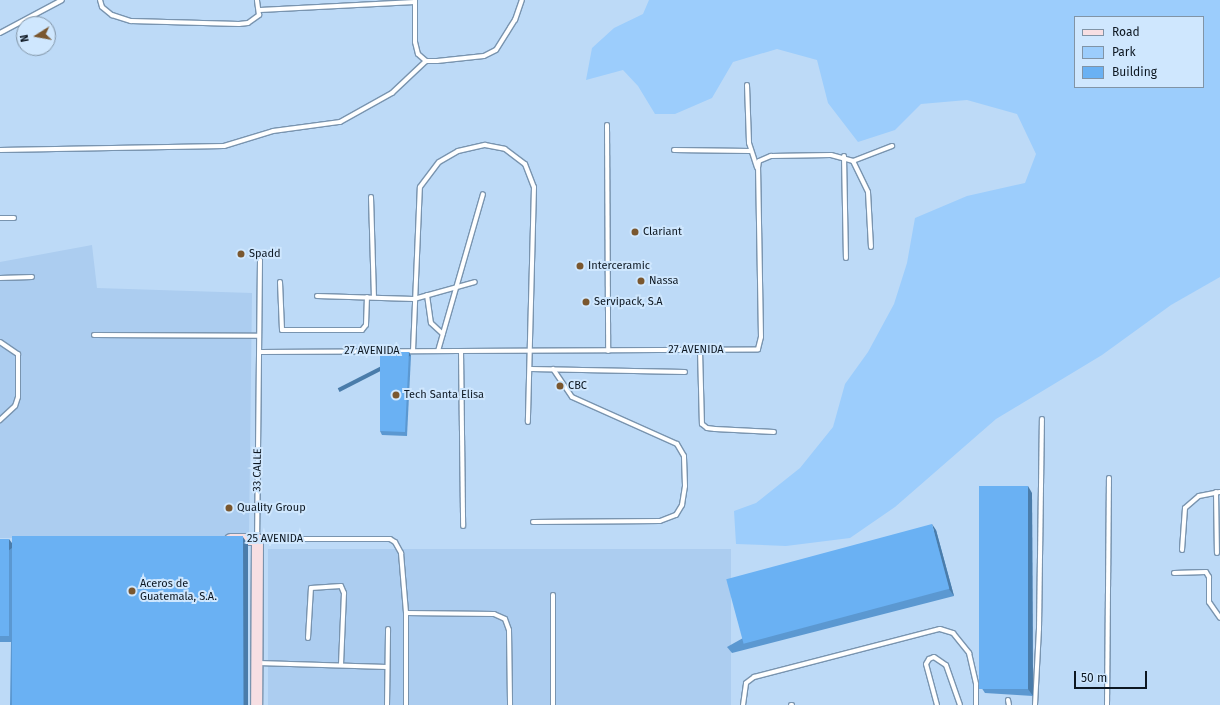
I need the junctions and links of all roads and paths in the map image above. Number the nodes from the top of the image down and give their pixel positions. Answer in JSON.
{"nodes":[{"id":1,"x":62,"y":0,"type":"edge"},
{"id":2,"x":100,"y":0,"type":"edge"},
{"id":3,"x":257,"y":0,"type":"edge"},
{"id":4,"x":522,"y":0,"type":"edge"},
{"id":5,"x":415,"y":1,"type":"edge"},
{"id":6,"x":260,"y":10,"type":"junction"},
{"id":7,"x":0,"y":33,"type":"edge"},
{"id":8,"x":426,"y":61,"type":"junction"},
{"id":9,"x":747,"y":85,"type":"dead end"},
{"id":10,"x":607,"y":125,"type":"dead end"},
{"id":11,"x":892,"y":146,"type":"dead end"},
{"id":12,"x":0,"y":150,"type":"edge"},
{"id":13,"x":674,"y":150,"type":"dead end"},
{"id":14,"x":750,"y":150,"type":"junction"},
{"id":15,"x":844,"y":156,"type":"junction"},
{"id":16,"x":853,"y":161,"type":"junction"},
{"id":17,"x":758,"y":168,"type":"junction"},
{"id":18,"x":483,"y":194,"type":"dead end"},
{"id":19,"x":371,"y":197,"type":"dead end"},
{"id":20,"x":0,"y":218,"type":"edge"},
{"id":21,"x":14,"y":218,"type":"dead end"},
{"id":22,"x":871,"y":247,"type":"dead end"},
{"id":23,"x":846,"y":258,"type":"dead end"},
{"id":24,"x":260,"y":260,"type":"dead end"},
{"id":25,"x":32,"y":277,"type":"dead end"},
{"id":26,"x":0,"y":278,"type":"edge"},
{"id":27,"x":280,"y":282,"type":"dead end"},
{"id":28,"x":475,"y":282,"type":"dead end"},
{"id":29,"x":456,"y":287,"type":"junction"},
{"id":30,"x":426,"y":295,"type":"junction"},
{"id":31,"x":317,"y":296,"type":"dead end"},
{"id":32,"x":367,"y":297,"type":"junction"},
{"id":33,"x":374,"y":297,"type":"junction"},
{"id":34,"x":414,"y":298,"type":"junction"},
{"id":35,"x":443,"y":334,"type":"junction"},
{"id":36,"x":94,"y":335,"type":"dead end"},
{"id":37,"x":259,"y":336,"type":"junction"},
{"id":38,"x":0,"y":342,"type":"edge"},
{"id":39,"x":700,"y":350,"type":"junction"},
{"id":40,"x":413,"y":351,"type":"junction"},
{"id":41,"x":438,"y":351,"type":"junction"},
{"id":42,"x":461,"y":351,"type":"junction"},
{"id":43,"x":532,"y":351,"type":"junction"},
{"id":44,"x":608,"y":351,"type":"junction"},
{"id":45,"x":260,"y":352,"type":"junction"},
{"id":46,"x":531,"y":368,"type":"junction"},
{"id":47,"x":553,"y":369,"type":"junction"},
{"id":48,"x":685,"y":372,"type":"dead end"},
{"id":49,"x":1042,"y":419,"type":"dead end"},
{"id":50,"x":0,"y":420,"type":"edge"},
{"id":51,"x":528,"y":422,"type":"dead end"},
{"id":52,"x":774,"y":432,"type":"dead end"},
{"id":53,"x":1109,"y":478,"type":"dead end"},
{"id":54,"x":1218,"y":492,"type":"edge"},
{"id":55,"x":533,"y":522,"type":"dead end"},
{"id":56,"x":463,"y":526,"type":"dead end"},
{"id":57,"x":218,"y":539,"type":"edge"},
{"id":58,"x":257,"y":539,"type":"junction"},
{"id":59,"x":1182,"y":550,"type":"dead end"},
{"id":60,"x":1217,"y":553,"type":"dead end"},
{"id":61,"x":1174,"y":573,"type":"dead end"},
{"id":62,"x":553,"y":595,"type":"dead end"},
{"id":63,"x":406,"y":613,"type":"junction"},
{"id":64,"x":1220,"y":618,"type":"edge"},
{"id":65,"x":388,"y":629,"type":"dead end"},
{"id":66,"x":308,"y":638,"type":"dead end"},
{"id":67,"x":256,"y":663,"type":"junction"},
{"id":68,"x":341,"y":665,"type":"junction"},
{"id":69,"x":387,"y":667,"type":"junction"},
{"id":70,"x":256,"y":705,"type":"edge"},
{"id":71,"x":387,"y":705,"type":"edge"},
{"id":72,"x":406,"y":705,"type":"edge"},
{"id":73,"x":510,"y":705,"type":"edge"},
{"id":74,"x":553,"y":705,"type":"edge"},
{"id":75,"x":743,"y":705,"type":"edge"},
{"id":76,"x":938,"y":705,"type":"edge"},
{"id":77,"x":960,"y":705,"type":"edge"},
{"id":78,"x":976,"y":705,"type":"edge"},
{"id":79,"x":1035,"y":705,"type":"edge"},
{"id":80,"x":1107,"y":705,"type":"edge"}],
"edges":[{"from":1,"to":7,"type":"lane"},
{"from":2,"to":6,"type":"lane"},
{"from":3,"to":6,"type":"lane"},
{"from":4,"to":8,"type":"lane"},
{"from":5,"to":6,"type":"lane"},
{"from":5,"to":8,"type":"lane"},
{"from":8,"to":12,"type":"lane"},
{"from":9,"to":14,"type":"lane"},
{"from":10,"to":44,"type":"lane"},
{"from":11,"to":16,"type":"lane"},
{"from":13,"to":14,"type":"lane"},
{"from":14,"to":17,"type":"lane"},
{"from":15,"to":16,"type":"lane"},
{"from":15,"to":17,"type":"lane"},
{"from":15,"to":23,"type":"lane"},
{"from":16,"to":22,"type":"lane"},
{"from":17,"to":39,"type":"lane","name":"27 AVENIDA"},
{"from":18,"to":29,"type":"lane"},
{"from":19,"to":33,"type":"lane"},
{"from":20,"to":21,"type":"lane"},
{"from":24,"to":37,"type":"lane","name":"33 CALLE"},
{"from":25,"to":26,"type":"lane"},
{"from":27,"to":32,"type":"lane"},
{"from":28,"to":29,"type":"lane"},
{"from":29,"to":30,"type":"lane"},
{"from":29,"to":35,"type":"lane"},
{"from":30,"to":34,"type":"lane"},
{"from":30,"to":35,"type":"lane"},
{"from":31,"to":32,"type":"lane"},
{"from":32,"to":33,"type":"lane"},
{"from":33,"to":34,"type":"lane"},
{"from":34,"to":40,"type":"lane"},
{"from":34,"to":43,"type":"lane"},
{"from":35,"to":41,"type":"lane"},
{"from":36,"to":37,"type":"lane"},
{"from":37,"to":45,"type":"lane","name":"33 CALLE"},
{"from":38,"to":50,"type":"lane"},
{"from":39,"to":44,"type":"lane","name":"27 AVENIDA"},
{"from":39,"to":52,"type":"lane"},
{"from":40,"to":41,"type":"lane","name":"27 AVENIDA"},
{"from":40,"to":45,"type":"lane","name":"27 AVENIDA"},
{"from":41,"to":42,"type":"lane","name":"27 AVENIDA"},
{"from":42,"to":43,"type":"lane","name":"27 AVENIDA"},
{"from":42,"to":56,"type":"lane"},
{"from":43,"to":44,"type":"lane","name":"27 AVENIDA"},
{"from":43,"to":46,"type":"lane"},
{"from":45,"to":58,"type":"lane","name":"33 CALLE"},
{"from":46,"to":47,"type":"lane"},
{"from":46,"to":51,"type":"lane"},
{"from":47,"to":48,"type":"lane"},
{"from":47,"to":55,"type":"lane"},
{"from":49,"to":79,"type":"lane"},
{"from":53,"to":80,"type":"lane"},
{"from":54,"to":59,"type":"lane"},
{"from":54,"to":60,"type":"lane"},
{"from":57,"to":58,"type":"street","name":"25 AVENIDA"},
{"from":58,"to":63,"type":"lane","name":"25 AVENIDA"},
{"from":58,"to":67,"type":"street","name":"33 CALLE"},
{"from":61,"to":64,"type":"lane"},
{"from":62,"to":74,"type":"lane"},
{"from":63,"to":72,"type":"lane","name":"25 AVENIDA"},
{"from":63,"to":73,"type":"lane"},
{"from":65,"to":69,"type":"lane"},
{"from":66,"to":68,"type":"lane"},
{"from":67,"to":68,"type":"lane"},
{"from":67,"to":70,"type":"street","name":"33 CALLE"},
{"from":68,"to":69,"type":"lane"},
{"from":69,"to":71,"type":"lane"},
{"from":75,"to":78,"type":"lane"},
{"from":76,"to":77,"type":"lane"}]}
